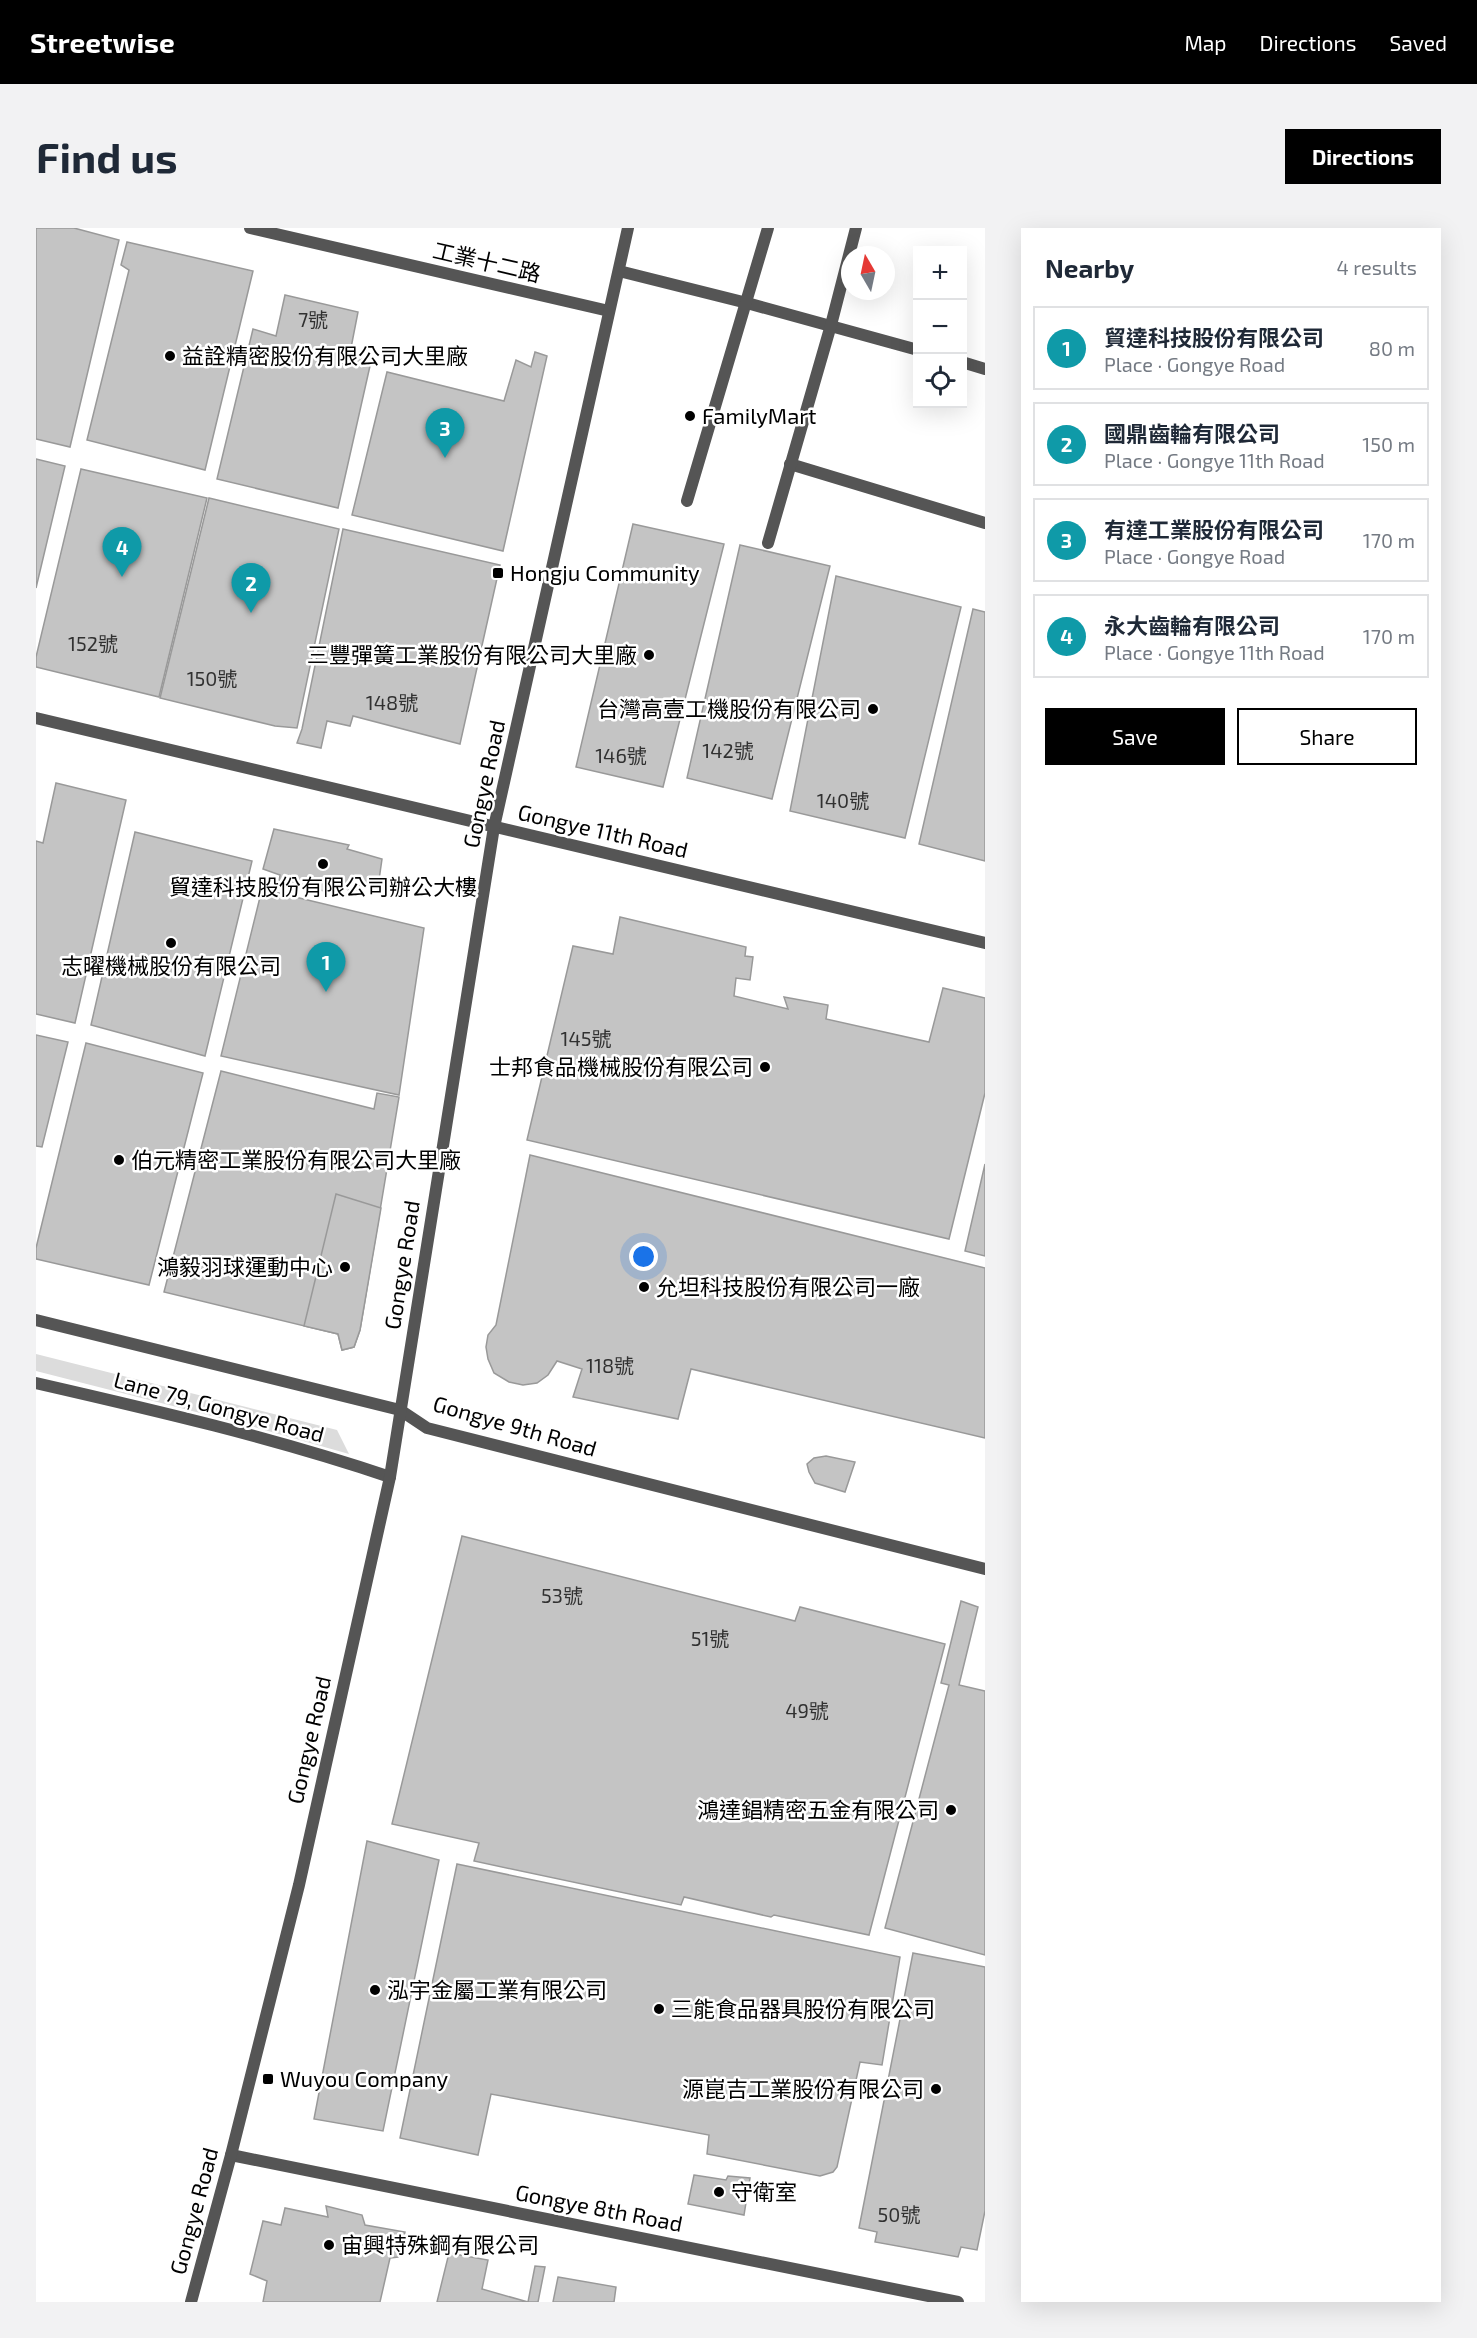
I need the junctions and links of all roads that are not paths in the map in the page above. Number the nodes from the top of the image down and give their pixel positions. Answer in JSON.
{"nodes":[{"id":1,"x":250,"y":228,"type":"edge"},
{"id":2,"x":628,"y":228,"type":"edge"},
{"id":3,"x":768,"y":228,"type":"edge"},
{"id":4,"x":856,"y":228,"type":"edge"},
{"id":5,"x":619,"y":271,"type":"junction"},
{"id":6,"x":747,"y":303,"type":"junction"},
{"id":7,"x":609,"y":311,"type":"junction"},
{"id":8,"x":831,"y":325,"type":"junction"},
{"id":9,"x":913,"y":349,"type":"edge"},
{"id":10,"x":967,"y":364,"type":"edge"},
{"id":11,"x":985,"y":369,"type":"edge"},
{"id":12,"x":790,"y":464,"type":"junction"},
{"id":13,"x":687,"y":501,"type":"dead end"},
{"id":14,"x":985,"y":523,"type":"edge"},
{"id":15,"x":768,"y":543,"type":"dead end"},
{"id":16,"x":36,"y":718,"type":"edge"},
{"id":17,"x":494,"y":827,"type":"junction"},
{"id":18,"x":985,"y":943,"type":"edge"},
{"id":19,"x":36,"y":1320,"type":"edge"},
{"id":20,"x":36,"y":1383,"type":"edge"},
{"id":21,"x":400,"y":1410,"type":"junction"},
{"id":22,"x":390,"y":1477,"type":"junction"},
{"id":23,"x":985,"y":1569,"type":"edge"},
{"id":24,"x":231,"y":2155,"type":"junction"},
{"id":25,"x":191,"y":2302,"type":"edge"},
{"id":26,"x":958,"y":2302,"type":"edge"}],
"edges":[{"from":1,"to":7,"type":"street","name":"工業十二路"},
{"from":2,"to":5,"type":"street","name":"Gongye Road"},
{"from":3,"to":6,"type":"street"},
{"from":4,"to":8,"type":"street"},
{"from":5,"to":6,"type":"street"},
{"from":5,"to":7,"type":"street","name":"Gongye Road"},
{"from":6,"to":8,"type":"street"},
{"from":6,"to":13,"type":"street"},
{"from":7,"to":17,"type":"street","name":"Gongye Road"},
{"from":8,"to":9,"type":"street"},
{"from":8,"to":12,"type":"street"},
{"from":10,"to":11,"type":"street"},
{"from":12,"to":14,"type":"street"},
{"from":12,"to":15,"type":"street"},
{"from":16,"to":17,"type":"street","name":"Gongye 11th Road"},
{"from":17,"to":18,"type":"street","name":"Gongye 11th Road"},
{"from":17,"to":21,"type":"street","name":"Gongye Road"},
{"from":19,"to":21,"type":"street","name":"Gongye 9th Road"},
{"from":20,"to":22,"type":"street","name":"Lane 79, Gongye Road"},
{"from":21,"to":22,"type":"street","name":"Gongye Road"},
{"from":21,"to":23,"type":"street","name":"Gongye 9th Road"},
{"from":22,"to":24,"type":"street","name":"Gongye Road"},
{"from":24,"to":25,"type":"street","name":"Gongye Road"},
{"from":24,"to":26,"type":"street","name":"Gongye 8th Road"}]}
